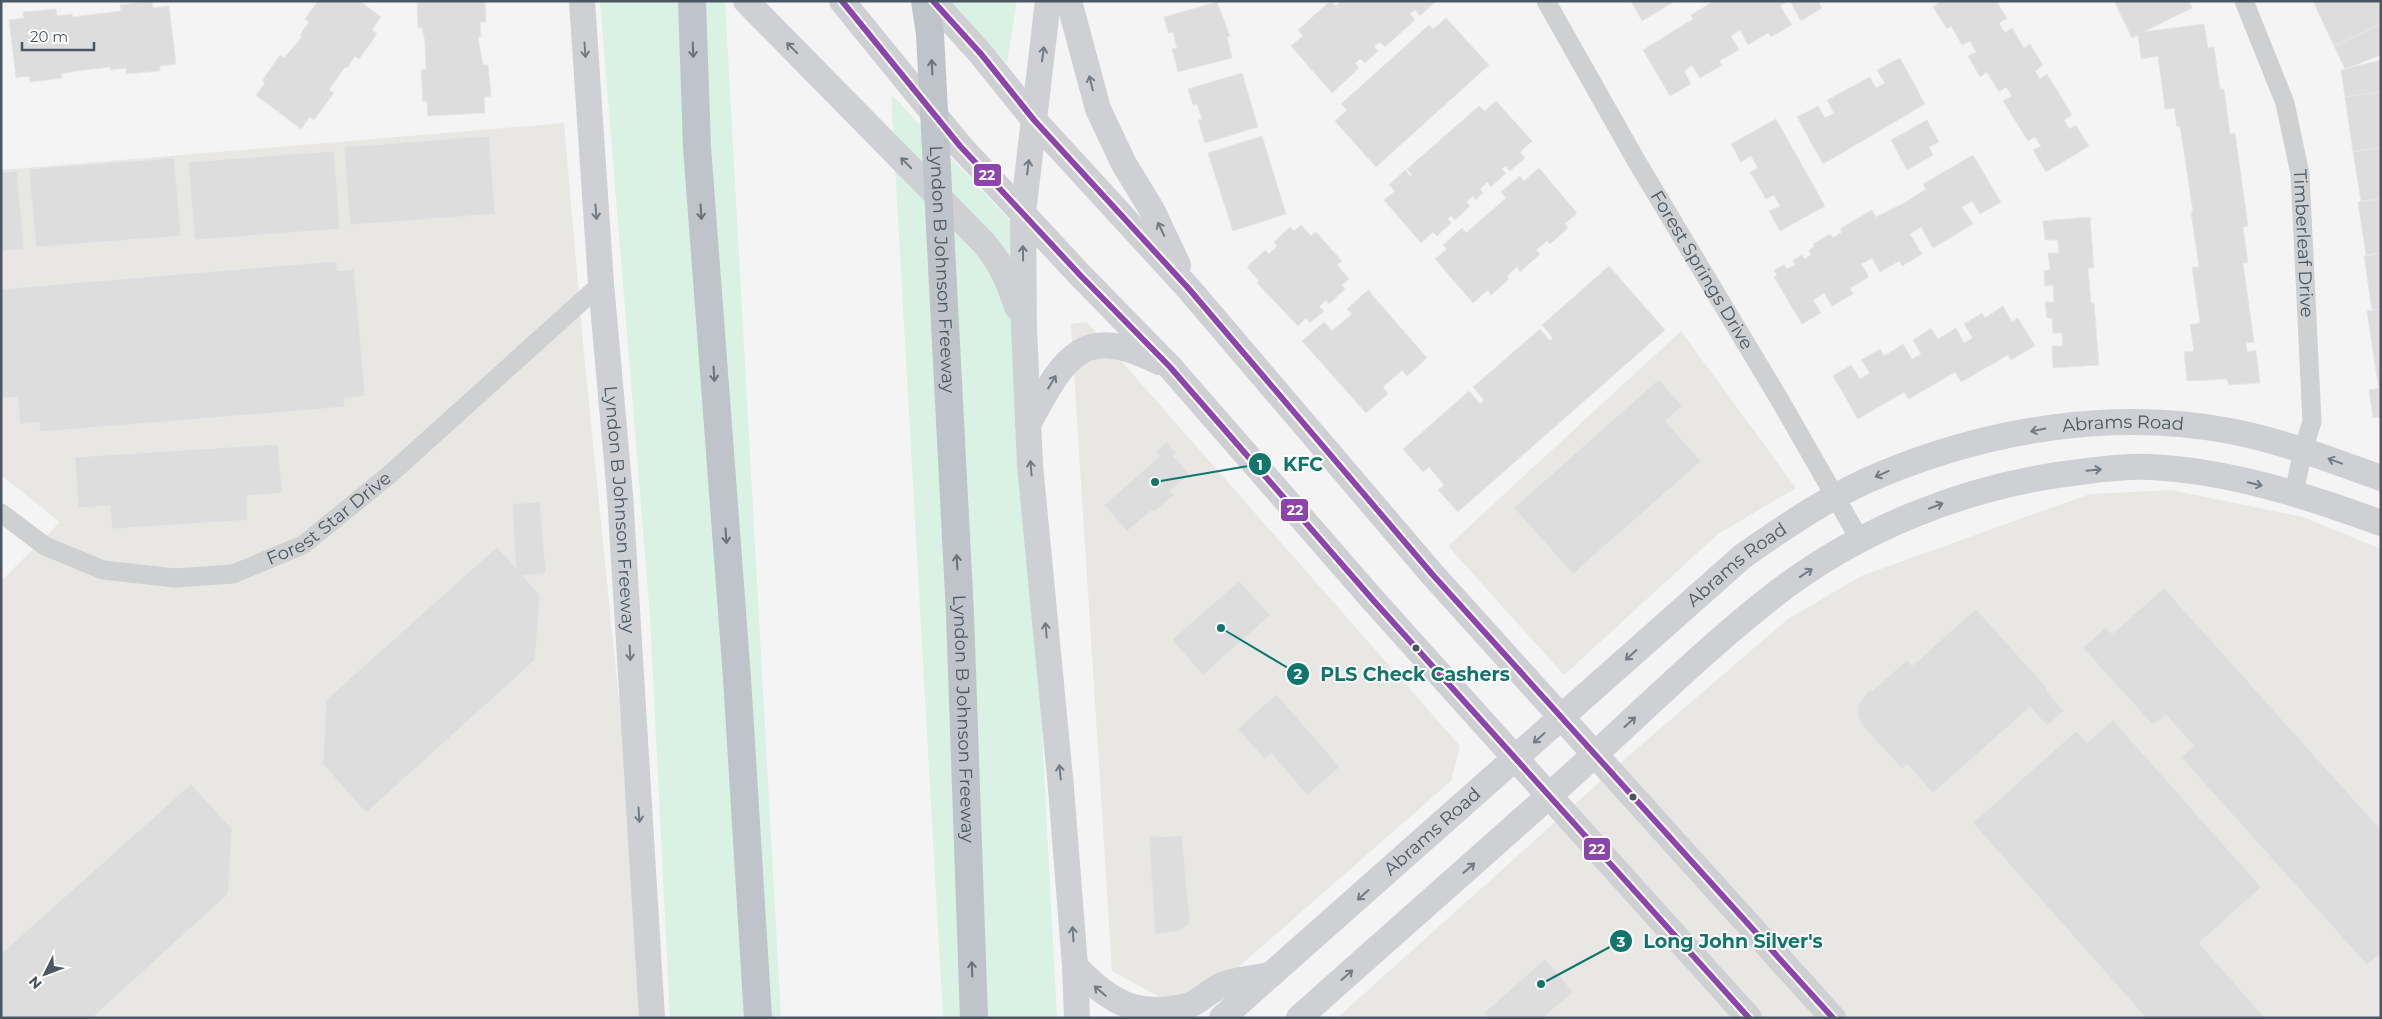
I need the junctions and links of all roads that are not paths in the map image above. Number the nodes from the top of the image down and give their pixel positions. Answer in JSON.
{"nodes":[{"id":1,"x":582,"y":1,"type":"edge"},
{"id":2,"x":692,"y":1,"type":"edge"},
{"id":3,"x":746,"y":1,"type":"edge"},
{"id":4,"x":842,"y":1,"type":"edge"},
{"id":5,"x":926,"y":1,"type":"edge"},
{"id":6,"x":932,"y":1,"type":"edge"},
{"id":7,"x":1048,"y":1,"type":"edge"},
{"id":8,"x":1068,"y":1,"type":"edge"},
{"id":9,"x":1546,"y":1,"type":"edge"},
{"id":10,"x":2244,"y":1,"type":"edge"},
{"id":11,"x":930,"y":34,"type":"junction"},
{"id":12,"x":1034,"y":120,"type":"junction"},
{"id":13,"x":1023,"y":213,"type":"junction"},
{"id":14,"x":601,"y":284,"type":"junction"},
{"id":15,"x":1189,"y":289,"type":"junction"},
{"id":16,"x":1024,"y":327,"type":"junction"},
{"id":17,"x":1170,"y":367,"type":"junction"},
{"id":18,"x":1028,"y":425,"type":"junction"},
{"id":19,"x":2302,"y":450,"type":"junction"},
{"id":20,"x":2381,"y":478,"type":"edge"},
{"id":21,"x":2294,"y":493,"type":"junction"},
{"id":22,"x":1836,"y":498,"type":"junction"},
{"id":23,"x":1,"y":513,"type":"edge"},
{"id":24,"x":2381,"y":523,"type":"edge"},
{"id":25,"x":1860,"y":540,"type":"junction"},
{"id":26,"x":1561,"y":718,"type":"junction"},
{"id":27,"x":1594,"y":755,"type":"junction"},
{"id":28,"x":1517,"y":758,"type":"junction"},
{"id":29,"x":1550,"y":795,"type":"junction"},
{"id":30,"x":1075,"y":966,"type":"junction"},
{"id":31,"x":1274,"y":974,"type":"junction"},
{"id":32,"x":652,"y":1018,"type":"edge"},
{"id":33,"x":758,"y":1018,"type":"edge"},
{"id":34,"x":974,"y":1018,"type":"edge"},
{"id":35,"x":1077,"y":1018,"type":"edge"},
{"id":36,"x":1222,"y":1018,"type":"edge"},
{"id":37,"x":1299,"y":1018,"type":"edge"},
{"id":38,"x":1749,"y":1018,"type":"edge"},
{"id":39,"x":1833,"y":1018,"type":"edge"}],
"edges":[{"from":1,"to":14,"type":"main road","name":"Lyndon B Johnson Freeway","one_way":true},
{"from":2,"to":33,"type":"highway","one_way":true},
{"from":16,"to":3,"type":"main road","one_way":true},
{"from":4,"to":13,"type":"main road"},
{"from":5,"to":11,"type":"highway","name":"Lyndon B Johnson Freeway"},
{"from":6,"to":11,"type":"highway"},
{"from":6,"to":12,"type":"main road"},
{"from":12,"to":7,"type":"main road","one_way":true},
{"from":15,"to":8,"type":"main road","one_way":true},
{"from":9,"to":22,"type":"street","name":"Forest Springs Drive"},
{"from":10,"to":19,"type":"street","name":"Timberleaf Drive"},
{"from":34,"to":11,"type":"highway","name":"Lyndon B Johnson Freeway","one_way":true},
{"from":13,"to":12,"type":"main road","one_way":true},
{"from":12,"to":15,"type":"main road"},
{"from":16,"to":13,"type":"main road","one_way":true},
{"from":13,"to":17,"type":"main road"},
{"from":14,"to":23,"type":"street","name":"Forest Star Drive"},
{"from":14,"to":32,"type":"main road","name":"Lyndon B Johnson Freeway","one_way":true},
{"from":15,"to":26,"type":"main road"},
{"from":16,"to":18,"type":"main road"},
{"from":18,"to":17,"type":"main road","one_way":true},
{"from":17,"to":28,"type":"main road"},
{"from":30,"to":18,"type":"main road","one_way":true},
{"from":20,"to":19,"type":"main road","name":"Abrams Road","one_way":true},
{"from":19,"to":21,"type":"street","name":"Timberleaf Drive"},
{"from":19,"to":22,"type":"main road","name":"Abrams Road","one_way":true},
{"from":21,"to":24,"type":"main road"},
{"from":25,"to":21,"type":"main road","one_way":true},
{"from":22,"to":25,"type":"street","name":"Forest Springs Drive"},
{"from":22,"to":26,"type":"main road","name":"Abrams Road","one_way":true},
{"from":27,"to":25,"type":"main road","one_way":true},
{"from":26,"to":27,"type":"main road"},
{"from":26,"to":28,"type":"main road","name":"Abrams Road","one_way":true},
{"from":27,"to":29,"type":"main road"},
{"from":27,"to":39,"type":"main road"},
{"from":28,"to":29,"type":"main road"},
{"from":28,"to":31,"type":"main road","name":"Abrams Road","one_way":true},
{"from":37,"to":29,"type":"main road","one_way":true},
{"from":29,"to":38,"type":"main road"},
{"from":31,"to":30,"type":"main road","one_way":true},
{"from":30,"to":35,"type":"main road"},
{"from":31,"to":36,"type":"main road","name":"Abrams Road"}]}
